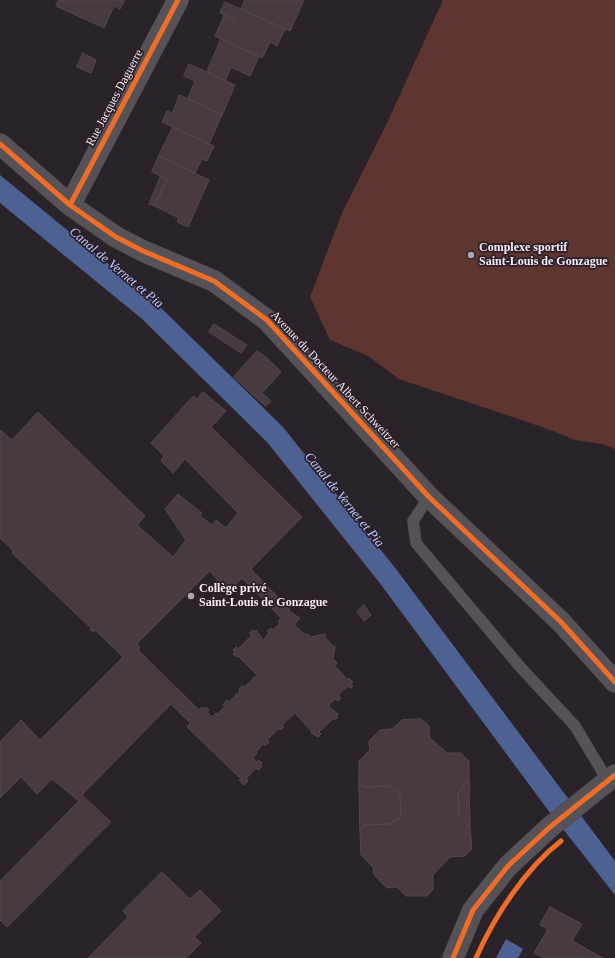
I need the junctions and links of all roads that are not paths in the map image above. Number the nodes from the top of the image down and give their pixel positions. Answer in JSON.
{"nodes":[{"id":1,"x":178,"y":0,"type":"edge"},
{"id":2,"x":0,"y":144,"type":"edge"},
{"id":3,"x":70,"y":205,"type":"junction"},
{"id":4,"x":430,"y":497,"type":"junction"},
{"id":5,"x":615,"y":682,"type":"edge"},
{"id":6,"x":611,"y":778,"type":"edge"},
{"id":7,"x":453,"y":958,"type":"edge"}],
"edges":[{"from":1,"to":3,"type":"street","name":"Rue Jacques Daguerre"},
{"from":2,"to":3,"type":"street","name":"Avenue du Docteur Albert Schweitzer"},
{"from":3,"to":4,"type":"street","name":"Avenue du Docteur Albert Schweitzer"},
{"from":4,"to":5,"type":"street","name":"Avenue du Docteur Albert Schweitzer"},
{"from":4,"to":6,"type":"lane"},
{"from":6,"to":7,"type":"street"}]}
